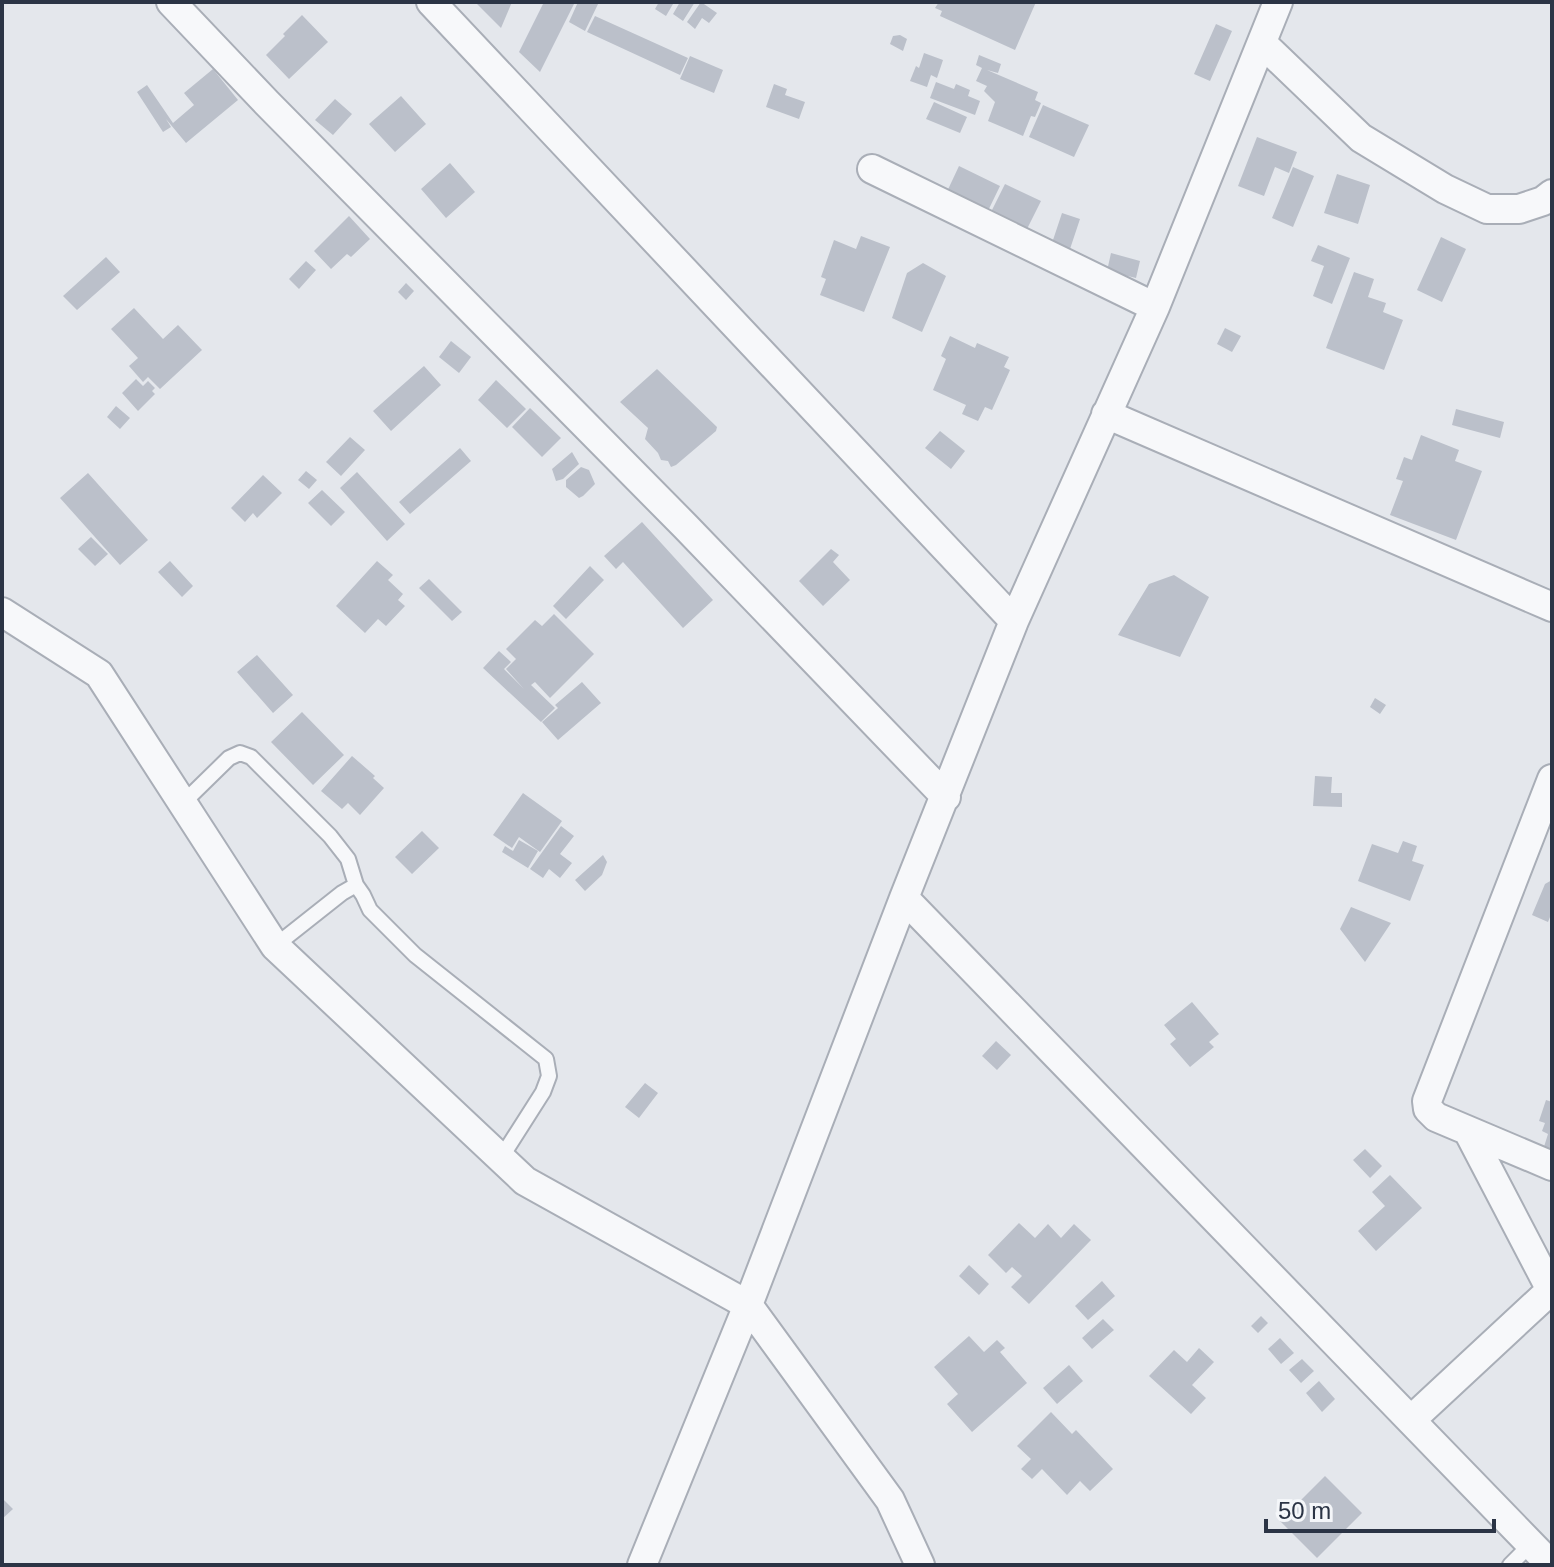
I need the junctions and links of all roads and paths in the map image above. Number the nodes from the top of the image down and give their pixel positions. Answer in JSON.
{"nodes":[{"id":1,"x":171,"y":2,"type":"edge"},
{"id":2,"x":431,"y":2,"type":"edge"},
{"id":3,"x":1278,"y":2,"type":"edge"},
{"id":4,"x":1262,"y":43,"type":"junction"},
{"id":5,"x":872,"y":169,"type":"dead end"},
{"id":6,"x":1552,"y":194,"type":"edge"},
{"id":7,"x":1155,"y":307,"type":"junction"},
{"id":8,"x":1106,"y":414,"type":"junction"},
{"id":9,"x":1552,"y":607,"type":"edge"},
{"id":10,"x":2,"y":612,"type":"edge"},
{"id":11,"x":1014,"y":621,"type":"junction"},
{"id":12,"x":1552,"y":779,"type":"edge"},
{"id":13,"x":946,"y":797,"type":"junction"},
{"id":14,"x":183,"y":803,"type":"junction"},
{"id":15,"x":356,"y":885,"type":"junction"},
{"id":16,"x":904,"y":898,"type":"junction"},
{"id":17,"x":275,"y":946,"type":"junction"},
{"id":18,"x":1468,"y":1131,"type":"junction"},
{"id":19,"x":501,"y":1158,"type":"junction"},
{"id":20,"x":1552,"y":1166,"type":"edge"},
{"id":21,"x":1551,"y":1290,"type":"edge"},
{"id":22,"x":748,"y":1305,"type":"junction"},
{"id":23,"x":1411,"y":1420,"type":"junction"},
{"id":24,"x":1531,"y":1544,"type":"junction"},
{"id":25,"x":642,"y":1565,"type":"edge"},
{"id":26,"x":920,"y":1565,"type":"edge"},
{"id":27,"x":1510,"y":1565,"type":"edge"},
{"id":28,"x":1551,"y":1565,"type":"edge"}],
"edges":[{"from":1,"to":13,"type":"street"},
{"from":2,"to":11,"type":"street"},
{"from":3,"to":4,"type":"street"},
{"from":4,"to":6,"type":"street"},
{"from":4,"to":7,"type":"street"},
{"from":5,"to":7,"type":"street"},
{"from":7,"to":8,"type":"street"},
{"from":8,"to":9,"type":"street"},
{"from":8,"to":11,"type":"street"},
{"from":10,"to":14,"type":"street"},
{"from":11,"to":13,"type":"street"},
{"from":12,"to":18,"type":"street"},
{"from":13,"to":16,"type":"street"},
{"from":14,"to":15,"type":"lane"},
{"from":14,"to":17,"type":"street"},
{"from":15,"to":17,"type":"lane"},
{"from":15,"to":19,"type":"lane"},
{"from":16,"to":22,"type":"street"},
{"from":16,"to":23,"type":"street"},
{"from":17,"to":19,"type":"street"},
{"from":18,"to":20,"type":"street"},
{"from":18,"to":21,"type":"street"},
{"from":19,"to":22,"type":"street"},
{"from":21,"to":23,"type":"street"},
{"from":22,"to":25,"type":"street"},
{"from":22,"to":26,"type":"street"},
{"from":23,"to":24,"type":"street"},
{"from":24,"to":27,"type":"lane"},
{"from":24,"to":28,"type":"street"}]}
